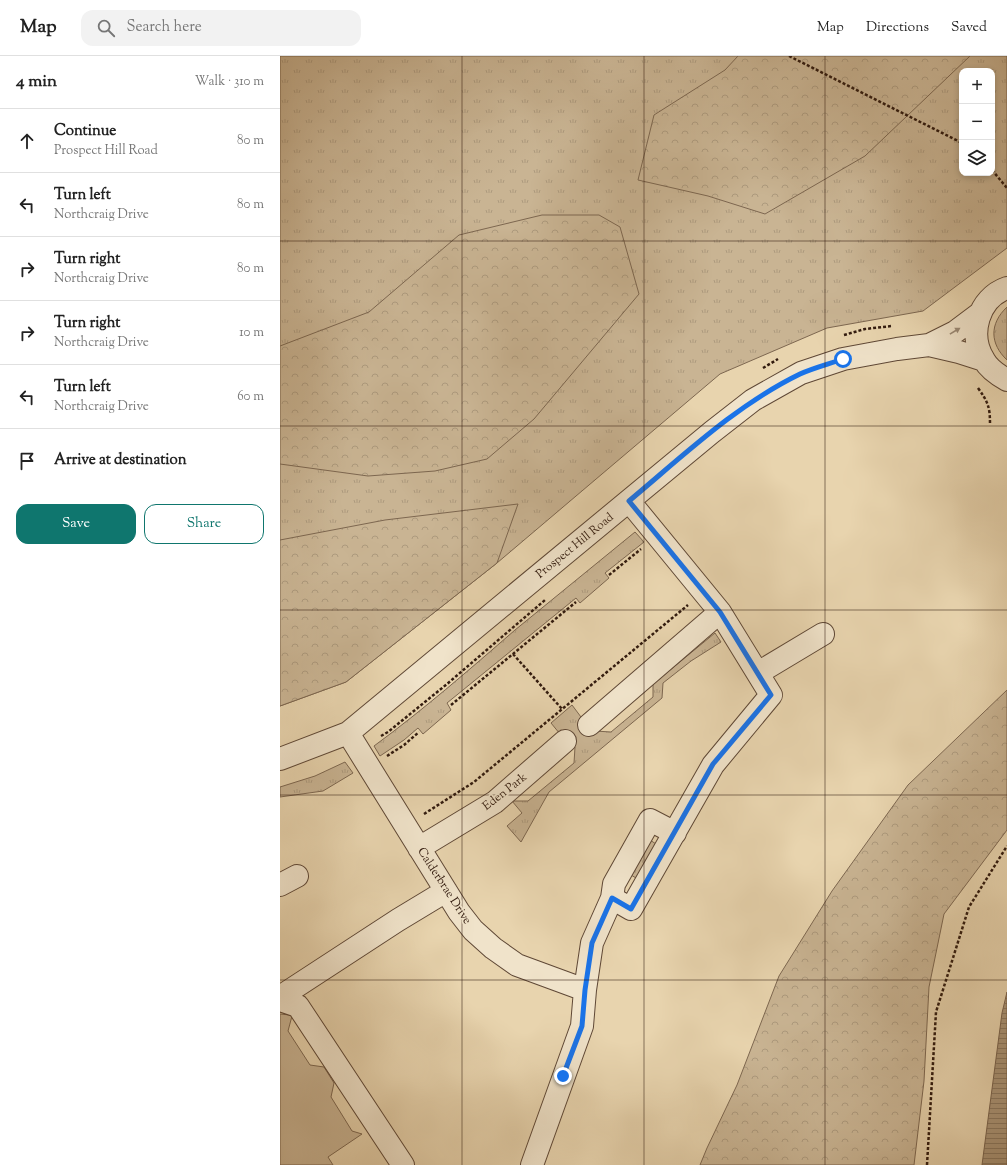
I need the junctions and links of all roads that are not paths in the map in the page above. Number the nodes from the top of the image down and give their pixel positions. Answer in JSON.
{"nodes":[{"id":1,"x":1007,"y":288,"type":"edge"},
{"id":2,"x":979,"y":314,"type":"junction"},
{"id":3,"x":928,"y":345,"type":"junction"},
{"id":4,"x":984,"y":360,"type":"junction"},
{"id":5,"x":1007,"y":380,"type":"edge"},
{"id":6,"x":629,"y":501,"type":"junction"},
{"id":7,"x":720,"y":612,"type":"junction"},
{"id":8,"x":823,"y":634,"type":"dead end"},
{"id":9,"x":758,"y":674,"type":"junction"},
{"id":10,"x":589,"y":725,"type":"dead end"},
{"id":11,"x":348,"y":733,"type":"junction"},
{"id":12,"x":565,"y":741,"type":"dead end"},
{"id":13,"x":280,"y":759,"type":"edge"},
{"id":14,"x":419,"y":848,"type":"junction"},
{"id":15,"x":446,"y":891,"type":"junction"},
{"id":16,"x":585,"y":990,"type":"junction"},
{"id":17,"x":280,"y":997,"type":"edge"},
{"id":18,"x":280,"y":1000,"type":"edge"},
{"id":19,"x":403,"y":1165,"type":"edge"},
{"id":20,"x":532,"y":1165,"type":"edge"}],
"edges":[{"from":1,"to":2,"type":"street","name":"Prospect Hill Road"},
{"from":3,"to":2,"type":"street","name":"Prospect Hill Road","one_way":true},
{"from":2,"to":4,"type":"street","name":"Prospect Hill Road"},
{"from":3,"to":4,"type":"street","name":"Prospect Hill Road"},
{"from":3,"to":6,"type":"street","name":"Prospect Hill Road"},
{"from":4,"to":5,"type":"street","name":"Prospect Hill Road"},
{"from":6,"to":7,"type":"street"},
{"from":6,"to":11,"type":"street","name":"Prospect Hill Road"},
{"from":7,"to":9,"type":"street"},
{"from":7,"to":10,"type":"street"},
{"from":8,"to":9,"type":"street"},
{"from":9,"to":16,"type":"street"},
{"from":11,"to":13,"type":"street","name":"Prospect Hill Road"},
{"from":11,"to":14,"type":"street","name":"Calderbrae Drive"},
{"from":12,"to":14,"type":"street","name":"Eden Park"},
{"from":14,"to":15,"type":"street","name":"Calderbrae Drive"},
{"from":15,"to":16,"type":"street","name":"Calderbrae Drive"},
{"from":15,"to":17,"type":"street"},
{"from":16,"to":20,"type":"street"},
{"from":18,"to":19,"type":"street"}]}
